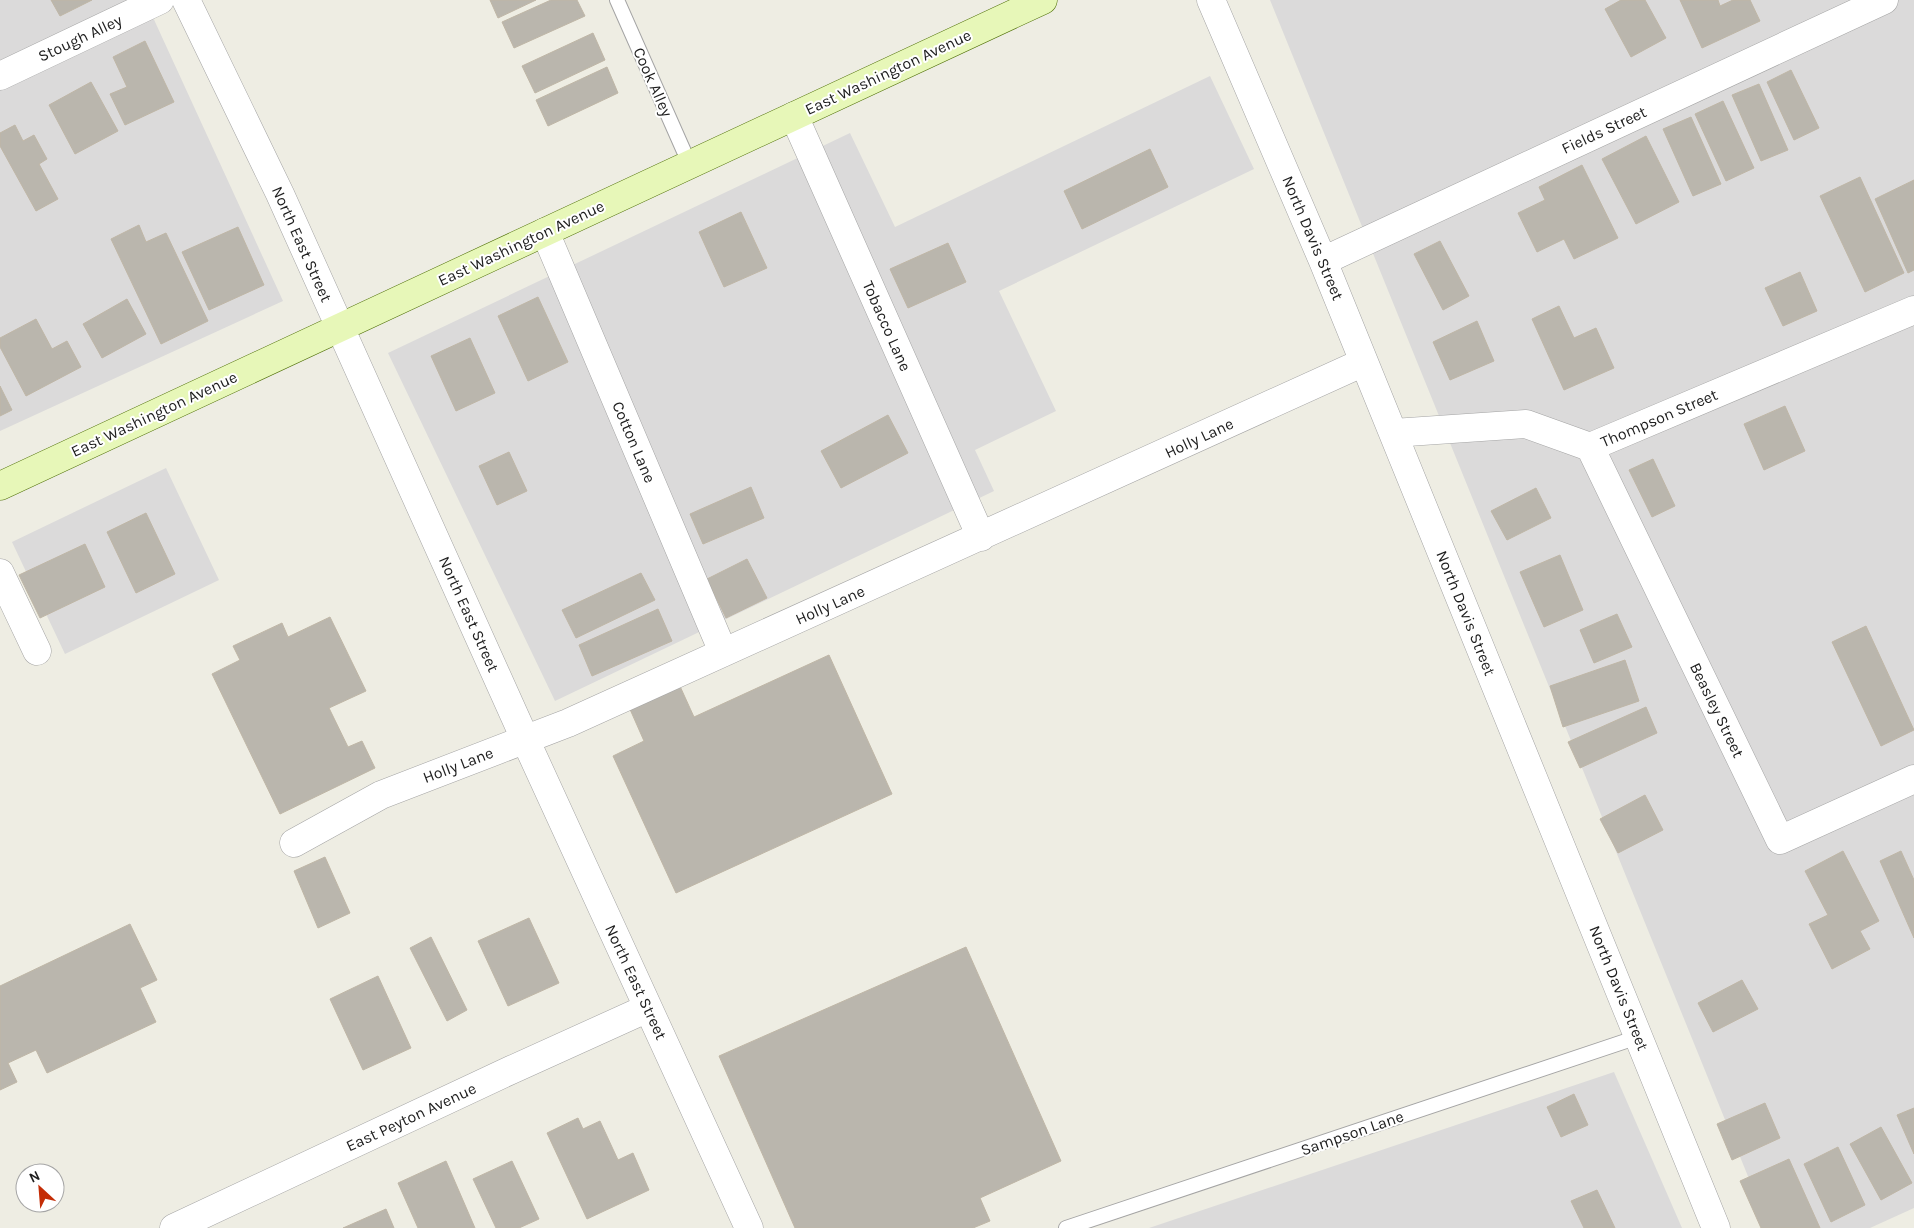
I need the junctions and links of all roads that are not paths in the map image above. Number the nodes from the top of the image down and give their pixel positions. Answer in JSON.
{"nodes":[{"id":1,"x":160,"y":0,"type":"edge"},
{"id":2,"x":186,"y":0,"type":"edge"},
{"id":3,"x":616,"y":0,"type":"edge"},
{"id":4,"x":1043,"y":0,"type":"edge"},
{"id":5,"x":1211,"y":0,"type":"edge"},
{"id":6,"x":1877,"y":1,"type":"edge"},
{"id":7,"x":0,"y":76,"type":"edge"},
{"id":8,"x":794,"y":116,"type":"junction"},
{"id":9,"x":690,"y":165,"type":"junction"},
{"id":10,"x":545,"y":232,"type":"junction"},
{"id":11,"x":1323,"y":261,"type":"junction"},
{"id":12,"x":1914,"y":310,"type":"edge"},
{"id":13,"x":340,"y":327,"type":"junction"},
{"id":14,"x":1364,"y":362,"type":"junction"},
{"id":15,"x":1393,"y":433,"type":"junction"},
{"id":16,"x":1590,"y":447,"type":"junction"},
{"id":17,"x":0,"y":486,"type":"edge"},
{"id":18,"x":981,"y":537,"type":"junction"},
{"id":19,"x":0,"y":573,"type":"edge"},
{"id":20,"x":37,"y":651,"type":"dead end"},
{"id":21,"x":723,"y":652,"type":"junction"},
{"id":22,"x":525,"y":739,"type":"junction"},
{"id":23,"x":1914,"y":779,"type":"edge"},
{"id":24,"x":294,"y":843,"type":"dead end"},
{"id":25,"x":648,"y":1008,"type":"junction"},
{"id":26,"x":1638,"y":1037,"type":"junction"},
{"id":27,"x":174,"y":1228,"type":"edge"},
{"id":28,"x":749,"y":1228,"type":"edge"},
{"id":29,"x":1066,"y":1228,"type":"edge"},
{"id":30,"x":1716,"y":1228,"type":"edge"}],
"edges":[{"from":1,"to":7,"type":"street","name":"Stough Alley"},
{"from":2,"to":13,"type":"street","name":"North East Street"},
{"from":3,"to":9,"type":"lane","name":"Cook Alley"},
{"from":4,"to":8,"type":"street","name":"East Washington Avenue"},
{"from":5,"to":11,"type":"street","name":"North Davis Street"},
{"from":6,"to":11,"type":"street","name":"Fields Street"},
{"from":8,"to":9,"type":"street","name":"East Washington Avenue"},
{"from":8,"to":18,"type":"street","name":"Tobacco Lane"},
{"from":9,"to":10,"type":"street","name":"East Washington Avenue"},
{"from":10,"to":13,"type":"street","name":"East Washington Avenue"},
{"from":10,"to":21,"type":"street","name":"Cotton Lane"},
{"from":11,"to":14,"type":"street","name":"North Davis Street"},
{"from":12,"to":16,"type":"street","name":"Thompson Street"},
{"from":13,"to":17,"type":"street","name":"East Washington Avenue"},
{"from":13,"to":22,"type":"street","name":"North East Street"},
{"from":14,"to":15,"type":"street","name":"North Davis Street"},
{"from":14,"to":18,"type":"street","name":"Holly Lane"},
{"from":15,"to":16,"type":"street","name":"Thompson Street"},
{"from":15,"to":26,"type":"street","name":"North Davis Street"},
{"from":16,"to":23,"type":"street","name":"Beasley Street"},
{"from":18,"to":21,"type":"street","name":"Holly Lane"},
{"from":19,"to":20,"type":"street"},
{"from":21,"to":22,"type":"street","name":"Holly Lane"},
{"from":22,"to":24,"type":"street","name":"Holly Lane"},
{"from":22,"to":25,"type":"street","name":"North East Street"},
{"from":25,"to":27,"type":"street","name":"East Peyton Avenue"},
{"from":25,"to":28,"type":"street","name":"North East Street"},
{"from":26,"to":29,"type":"lane","name":"Sampson Lane"},
{"from":26,"to":30,"type":"street","name":"North Davis Street"}]}
